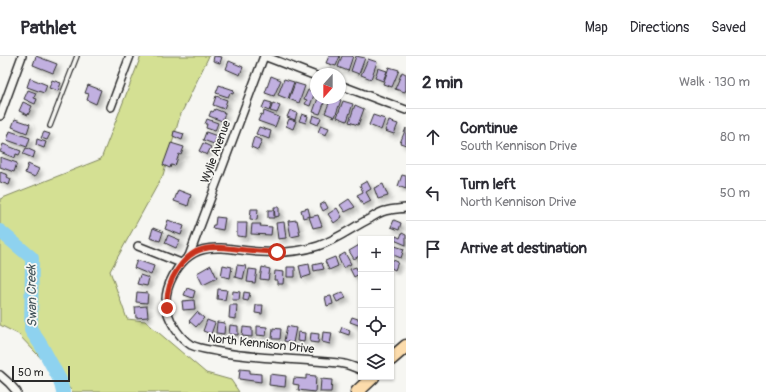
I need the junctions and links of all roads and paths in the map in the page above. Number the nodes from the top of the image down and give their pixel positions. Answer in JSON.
{"nodes":[{"id":1,"x":22,"y":56,"type":"edge"},
{"id":2,"x":77,"y":56,"type":"edge"},
{"id":3,"x":130,"y":56,"type":"edge"},
{"id":4,"x":264,"y":56,"type":"edge"},
{"id":5,"x":310,"y":74,"type":"edge"},
{"id":6,"x":346,"y":87,"type":"edge"},
{"id":7,"x":111,"y":107,"type":"dead end"},
{"id":8,"x":406,"y":110,"type":"edge"},
{"id":9,"x":0,"y":116,"type":"edge"},
{"id":10,"x":50,"y":126,"type":"dead end"},
{"id":11,"x":406,"y":208,"type":"edge"},
{"id":12,"x":138,"y":246,"type":"dead end"},
{"id":13,"x":189,"y":256,"type":"junction"},
{"id":14,"x":181,"y":263,"type":"junction"},
{"id":15,"x":406,"y":346,"type":"edge"},
{"id":16,"x":394,"y":356,"type":"edge"},
{"id":17,"x":358,"y":369,"type":"edge"},
{"id":18,"x":0,"y":375,"type":"edge"},
{"id":19,"x":370,"y":380,"type":"edge"},
{"id":20,"x":17,"y":392,"type":"edge"},
{"id":21,"x":357,"y":392,"type":"edge"}],
"edges":[{"from":1,"to":9,"type":"street"},
{"from":2,"to":10,"type":"lane"},
{"from":3,"to":7,"type":"street"},
{"from":4,"to":5,"type":"street"},
{"from":4,"to":13,"type":"street","name":"Wylie Avenue"},
{"from":6,"to":8,"type":"street"},
{"from":11,"to":13,"type":"street"},
{"from":12,"to":14,"type":"street"},
{"from":13,"to":14,"type":"street","name":"North Kennison Drive"},
{"from":14,"to":17,"type":"street","name":"North Kennison Drive"},
{"from":15,"to":16,"type":"main road"},
{"from":18,"to":20,"type":"street"},
{"from":19,"to":21,"type":"main road"}]}
